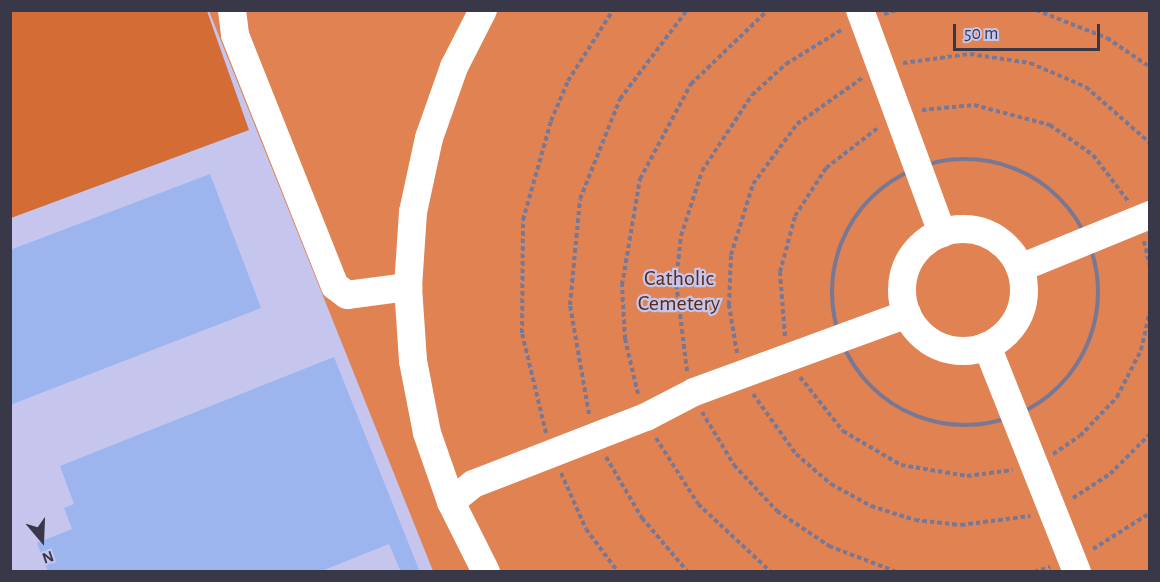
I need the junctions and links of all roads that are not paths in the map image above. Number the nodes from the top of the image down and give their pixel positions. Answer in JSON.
{"nodes":[{"id":1,"x":232,"y":10,"type":"edge"},
{"id":2,"x":483,"y":10,"type":"edge"},
{"id":3,"x":863,"y":15,"type":"edge"},
{"id":4,"x":1143,"y":217,"type":"edge"},
{"id":5,"x":942,"y":233,"type":"junction"},
{"id":6,"x":1020,"y":268,"type":"junction"},
{"id":7,"x":408,"y":287,"type":"junction"},
{"id":8,"x":907,"y":314,"type":"junction"},
{"id":9,"x":987,"y":346,"type":"junction"},
{"id":10,"x":451,"y":502,"type":"junction"},
{"id":11,"x":1075,"y":565,"type":"edge"},
{"id":12,"x":486,"y":572,"type":"edge"}],
"edges":[{"from":1,"to":7,"type":"lane"},
{"from":2,"to":7,"type":"lane"},
{"from":3,"to":5,"type":"lane"},
{"from":4,"to":6,"type":"lane"},
{"from":5,"to":6,"type":"lane"},
{"from":5,"to":8,"type":"lane"},
{"from":6,"to":9,"type":"lane"},
{"from":7,"to":10,"type":"lane"},
{"from":8,"to":9,"type":"lane"},
{"from":8,"to":10,"type":"lane"},
{"from":9,"to":11,"type":"lane"},
{"from":10,"to":12,"type":"lane"}]}
